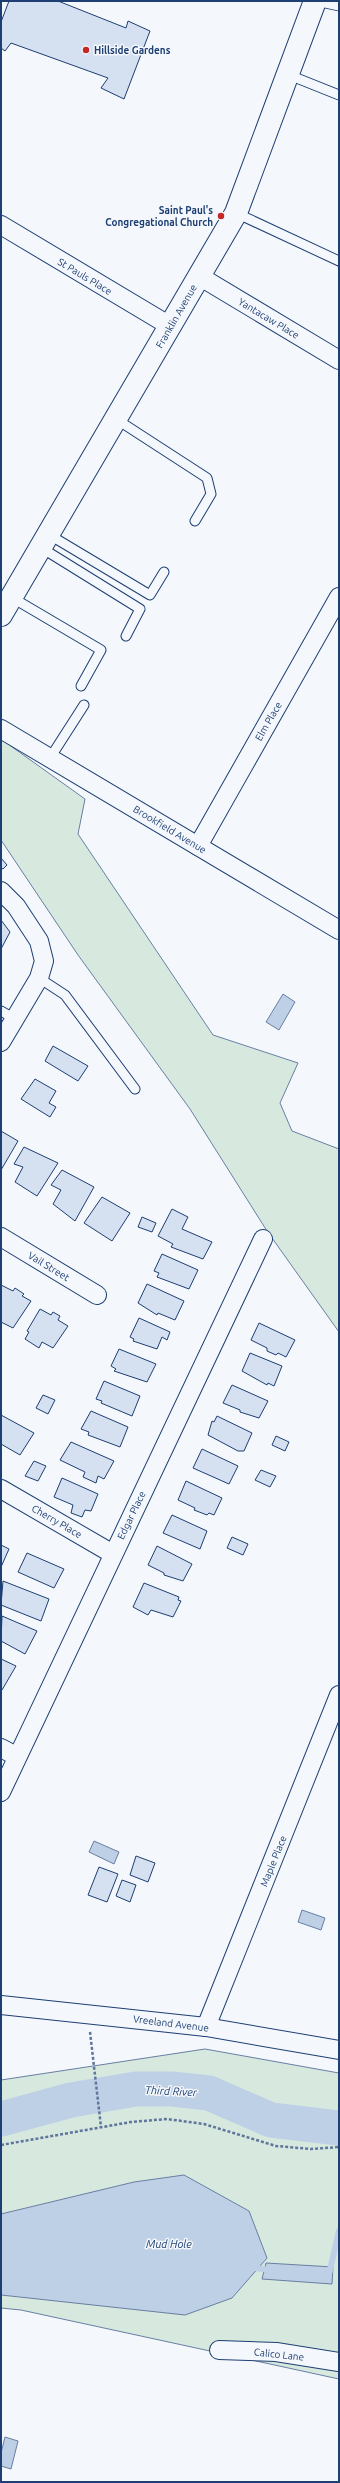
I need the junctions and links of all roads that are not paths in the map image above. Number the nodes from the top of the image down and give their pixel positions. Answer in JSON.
{"nodes":[{"id":1,"x":316,"y":1,"type":"edge"},
{"id":2,"x":339,"y":6,"type":"edge"},
{"id":3,"x":289,"y":74,"type":"junction"},
{"id":4,"x":339,"y":95,"type":"edge"},
{"id":5,"x":236,"y":213,"type":"junction"},
{"id":6,"x":1,"y":225,"type":"edge"},
{"id":7,"x":339,"y":262,"type":"edge"},
{"id":8,"x":199,"y":276,"type":"junction"},
{"id":9,"x":170,"y":326,"type":"junction"},
{"id":10,"x":339,"y":360,"type":"edge"},
{"id":11,"x":116,"y":419,"type":"junction"},
{"id":12,"x":195,"y":521,"type":"dead end"},
{"id":13,"x":44,"y":541,"type":"junction"},
{"id":14,"x":164,"y":572,"type":"dead end"},
{"id":15,"x":339,"y":597,"type":"edge"},
{"id":16,"x":6,"y":606,"type":"edge"},
{"id":17,"x":126,"y":636,"type":"dead end"},
{"id":18,"x":81,"y":686,"type":"dead end"},
{"id":19,"x":84,"y":705,"type":"dead end"},
{"id":20,"x":1,"y":728,"type":"edge"},
{"id":21,"x":50,"y":758,"type":"junction"},
{"id":22,"x":198,"y":846,"type":"junction"},
{"id":23,"x":1,"y":891,"type":"edge"},
{"id":24,"x":339,"y":930,"type":"edge"},
{"id":25,"x":39,"y":978,"type":"junction"},
{"id":26,"x":8,"y":1015,"type":"edge"},
{"id":27,"x":1,"y":1042,"type":"edge"},
{"id":28,"x":135,"y":1089,"type":"dead end"},
{"id":29,"x":1,"y":1237,"type":"edge"},
{"id":30,"x":263,"y":1239,"type":"dead end"},
{"id":31,"x":97,"y":1295,"type":"dead end"},
{"id":32,"x":1,"y":1489,"type":"edge"},
{"id":33,"x":113,"y":1554,"type":"junction"},
{"id":34,"x":339,"y":1696,"type":"edge"},
{"id":35,"x":9,"y":1752,"type":"edge"},
{"id":36,"x":1,"y":1792,"type":"edge"},
{"id":37,"x":1,"y":2005,"type":"edge"},
{"id":38,"x":206,"y":2027,"type":"junction"},
{"id":39,"x":339,"y":2050,"type":"edge"},
{"id":40,"x":219,"y":2350,"type":"dead end"},
{"id":41,"x":339,"y":2362,"type":"edge"}],
"edges":[{"from":1,"to":2,"type":"lane"},
{"from":1,"to":3,"type":"main road","name":"Franklin Avenue"},
{"from":3,"to":4,"type":"lane"},
{"from":3,"to":5,"type":"main road","name":"Franklin Avenue"},
{"from":5,"to":7,"type":"lane"},
{"from":5,"to":8,"type":"main road","name":"Franklin Avenue"},
{"from":6,"to":9,"type":"street","name":"St Pauls Place"},
{"from":8,"to":9,"type":"main road","name":"Franklin Avenue"},
{"from":8,"to":10,"type":"street","name":"Yantacaw Place"},
{"from":9,"to":11,"type":"main road","name":"Franklin Avenue"},
{"from":11,"to":12,"type":"lane"},
{"from":11,"to":13,"type":"main road","name":"Franklin Avenue"},
{"from":13,"to":14,"type":"lane"},
{"from":13,"to":16,"type":"main road","name":"Franklin Avenue"},
{"from":13,"to":17,"type":"lane"},
{"from":15,"to":22,"type":"street","name":"Elm Place"},
{"from":16,"to":18,"type":"lane"},
{"from":19,"to":21,"type":"lane"},
{"from":20,"to":21,"type":"street","name":"Brookfield Avenue"},
{"from":21,"to":22,"type":"street","name":"Brookfield Avenue"},
{"from":22,"to":24,"type":"street","name":"Brookfield Avenue"},
{"from":23,"to":25,"type":"street"},
{"from":25,"to":26,"type":"street"},
{"from":25,"to":28,"type":"lane"},
{"from":26,"to":27,"type":"street"},
{"from":29,"to":31,"type":"street","name":"Vail Street"},
{"from":30,"to":33,"type":"street","name":"Edgar Place"},
{"from":32,"to":33,"type":"street","name":"Cherry Place"},
{"from":33,"to":35,"type":"street","name":"Edgar Place"},
{"from":34,"to":38,"type":"street","name":"Maple Place"},
{"from":35,"to":36,"type":"street","name":"Edgar Place"},
{"from":37,"to":38,"type":"street","name":"Vreeland Avenue"},
{"from":38,"to":39,"type":"street","name":"Vreeland Avenue"},
{"from":40,"to":41,"type":"street","name":"Calico Lane"}]}
